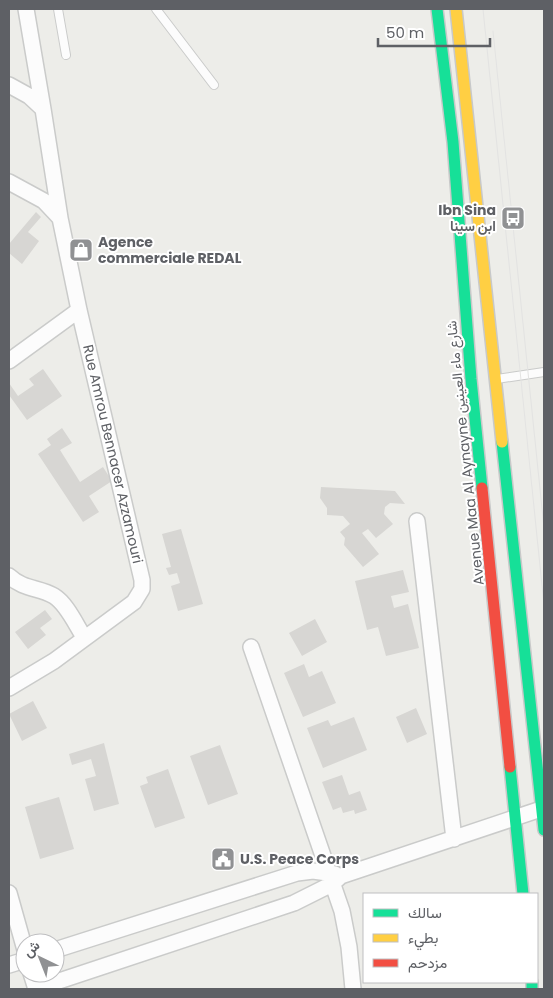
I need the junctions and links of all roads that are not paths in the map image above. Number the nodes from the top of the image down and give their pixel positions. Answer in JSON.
{"nodes":[{"id":1,"x":26,"y":9,"type":"edge"},
{"id":2,"x":58,"y":9,"type":"edge"},
{"id":3,"x":156,"y":9,"type":"edge"},
{"id":4,"x":437,"y":9,"type":"edge"},
{"id":5,"x":456,"y":9,"type":"edge"},
{"id":6,"x":466,"y":9,"type":"edge"},
{"id":7,"x":460,"y":48,"type":"junction"},
{"id":8,"x":66,"y":56,"type":"dead end"},
{"id":9,"x":9,"y":85,"type":"edge"},
{"id":10,"x":214,"y":85,"type":"dead end"},
{"id":11,"x":43,"y":109,"type":"junction"},
{"id":12,"x":9,"y":182,"type":"edge"},
{"id":13,"x":60,"y":218,"type":"junction"},
{"id":14,"x":79,"y":310,"type":"junction"},
{"id":15,"x":9,"y":361,"type":"edge"},
{"id":16,"x":544,"y":372,"type":"edge"},
{"id":17,"x":494,"y":379,"type":"junction"},
{"id":18,"x":418,"y":521,"type":"dead end"},
{"id":19,"x":9,"y":576,"type":"edge"},
{"id":20,"x":84,"y":637,"type":"junction"},
{"id":21,"x":251,"y":647,"type":"dead end"},
{"id":22,"x":9,"y":688,"type":"edge"},
{"id":23,"x":543,"y":808,"type":"edge"},
{"id":24,"x":516,"y":817,"type":"junction"},
{"id":25,"x":544,"y":830,"type":"edge"},
{"id":26,"x":454,"y":838,"type":"junction"},
{"id":27,"x":334,"y":877,"type":"junction"},
{"id":28,"x":523,"y":893,"type":"edge"},
{"id":29,"x":9,"y":894,"type":"edge"},
{"id":30,"x":20,"y":933,"type":"edge"},
{"id":31,"x":65,"y":947,"type":"edge"},
{"id":32,"x":35,"y":989,"type":"edge"},
{"id":33,"x":353,"y":989,"type":"edge"}],
"edges":[{"from":1,"to":11,"type":"street","name":"Rue Amrou Bennacer Azzamouri"},
{"from":2,"to":8,"type":"lane"},
{"from":3,"to":10,"type":"lane"},
{"from":4,"to":24,"type":"street","name":"Avenue Maa Al Aynayne شارع ماء العينين"},
{"from":5,"to":7,"type":"street"},
{"from":6,"to":7,"type":"street"},
{"from":7,"to":17,"type":"street"},
{"from":9,"to":11,"type":"street"},
{"from":11,"to":13,"type":"street","name":"Rue Amrou Bennacer Azzamouri"},
{"from":12,"to":13,"type":"street"},
{"from":13,"to":14,"type":"street","name":"Rue Amrou Bennacer Azzamouri"},
{"from":14,"to":15,"type":"street"},
{"from":14,"to":20,"type":"street","name":"Rue Amrou Bennacer Azzamouri"},
{"from":16,"to":17,"type":"lane"},
{"from":17,"to":23,"type":"street"},
{"from":18,"to":26,"type":"street"},
{"from":19,"to":20,"type":"street"},
{"from":20,"to":22,"type":"street","name":"Rue Amrou Bennacer Azzamouri"},
{"from":21,"to":27,"type":"street"},
{"from":23,"to":24,"type":"street"},
{"from":23,"to":25,"type":"street"},
{"from":24,"to":26,"type":"street"},
{"from":24,"to":28,"type":"street","name":"Avenue Maa Al Aynayne شارع ماء العينين"},
{"from":26,"to":27,"type":"street"},
{"from":27,"to":31,"type":"street"},
{"from":27,"to":32,"type":"street"},
{"from":27,"to":33,"type":"street"},
{"from":29,"to":30,"type":"street"}]}
